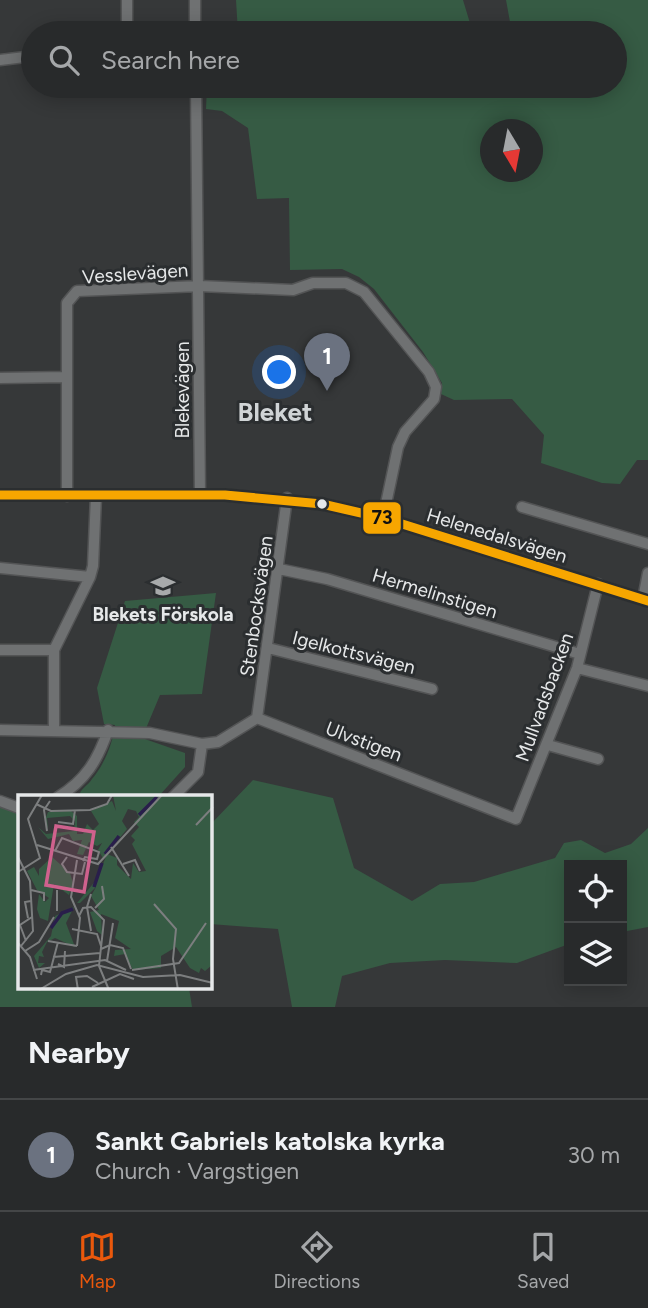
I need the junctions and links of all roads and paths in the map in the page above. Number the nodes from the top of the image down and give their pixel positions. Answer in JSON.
{"nodes":[{"id":1,"x":127,"y":0,"type":"edge"},
{"id":2,"x":195,"y":0,"type":"edge"},
{"id":3,"x":127,"y":21,"type":"edge"},
{"id":4,"x":195,"y":21,"type":"edge"},
{"id":5,"x":21,"y":57,"type":"edge"},
{"id":6,"x":0,"y":60,"type":"edge"},
{"id":7,"x":196,"y":98,"type":"edge"},
{"id":8,"x":200,"y":286,"type":"junction"},
{"id":9,"x":65,"y":377,"type":"junction"},
{"id":10,"x":0,"y":378,"type":"edge"},
{"id":11,"x":0,"y":495,"type":"edge"},
{"id":12,"x":200,"y":495,"type":"junction"},
{"id":13,"x":67,"y":496,"type":"junction"},
{"id":14,"x":96,"y":496,"type":"junction"},
{"id":15,"x":287,"y":498,"type":"junction"},
{"id":16,"x":522,"y":507,"type":"dead end"},
{"id":17,"x":383,"y":518,"type":"junction"},
{"id":18,"x":648,"y":544,"type":"edge"},
{"id":19,"x":0,"y":568,"type":"edge"},
{"id":20,"x":279,"y":569,"type":"junction"},
{"id":21,"x":648,"y":573,"type":"edge"},
{"id":22,"x":90,"y":577,"type":"junction"},
{"id":23,"x":598,"y":584,"type":"junction"},
{"id":24,"x":645,"y":600,"type":"edge"},
{"id":25,"x":268,"y":648,"type":"junction"},
{"id":26,"x":0,"y":650,"type":"edge"},
{"id":27,"x":54,"y":650,"type":"junction"},
{"id":28,"x":580,"y":654,"type":"junction"},
{"id":29,"x":577,"y":667,"type":"junction"},
{"id":30,"x":648,"y":685,"type":"edge"},
{"id":31,"x":432,"y":689,"type":"dead end"},
{"id":32,"x":257,"y":718,"type":"junction"},
{"id":33,"x":54,"y":729,"type":"junction"},
{"id":34,"x":0,"y":730,"type":"edge"},
{"id":35,"x":108,"y":730,"type":"junction"},
{"id":36,"x":202,"y":744,"type":"junction"},
{"id":37,"x":548,"y":745,"type":"junction"},
{"id":38,"x":598,"y":759,"type":"dead end"},
{"id":39,"x":61,"y":795,"type":"edge"},
{"id":40,"x":175,"y":795,"type":"edge"},
{"id":41,"x":0,"y":801,"type":"edge"},
{"id":42,"x":18,"y":808,"type":"edge"},
{"id":43,"x":516,"y":819,"type":"joint"}],
"edges":[{"from":1,"to":3,"type":"street"},
{"from":2,"to":4,"type":"street"},
{"from":5,"to":6,"type":"street"},
{"from":7,"to":8,"type":"street","name":"Blekevägen"},
{"from":8,"to":9,"type":"street","name":"Vesslevägen"},
{"from":8,"to":12,"type":"street","name":"Blekevägen"},
{"from":8,"to":17,"type":"street"},
{"from":9,"to":10,"type":"street"},
{"from":9,"to":13,"type":"street","name":"Vesslevägen"},
{"from":11,"to":13,"type":"street","name":"Helenedalsvägen"},
{"from":12,"to":14,"type":"street","name":"Helenedalsvägen"},
{"from":12,"to":15,"type":"street","name":"Helenedalsvägen"},
{"from":13,"to":14,"type":"street","name":"Helenedalsvägen"},
{"from":14,"to":22,"type":"street"},
{"from":15,"to":17,"type":"street","name":"Helenedalsvägen"},
{"from":15,"to":20,"type":"street","name":"Stenbocksvägen"},
{"from":16,"to":18,"type":"street"},
{"from":17,"to":23,"type":"street","name":"Helenedalsvägen"},
{"from":19,"to":22,"type":"street"},
{"from":20,"to":25,"type":"street","name":"Stenbocksvägen"},
{"from":20,"to":28,"type":"street","name":"Hermelinstigen"},
{"from":21,"to":24,"type":"street"},
{"from":22,"to":27,"type":"street"},
{"from":23,"to":24,"type":"street","name":"Helenedalsvägen"},
{"from":23,"to":28,"type":"street","name":"Mullvadsbacken"},
{"from":25,"to":31,"type":"street","name":"Igelkottsvägen"},
{"from":25,"to":32,"type":"street","name":"Stenbocksvägen"},
{"from":26,"to":27,"type":"street"},
{"from":27,"to":33,"type":"street"},
{"from":28,"to":29,"type":"street","name":"Mullvadsbacken"},
{"from":29,"to":30,"type":"street"},
{"from":29,"to":37,"type":"street","name":"Mullvadsbacken"},
{"from":32,"to":36,"type":"street"},
{"from":32,"to":43,"type":"street","name":"Ulvstigen"},
{"from":33,"to":34,"type":"street"},
{"from":33,"to":35,"type":"street"},
{"from":35,"to":36,"type":"street"},
{"from":35,"to":39,"type":"street"},
{"from":36,"to":40,"type":"street"},
{"from":37,"to":38,"type":"street"},
{"from":37,"to":43,"type":"street","name":"Mullvadsbacken"},
{"from":41,"to":42,"type":"street"}]}
